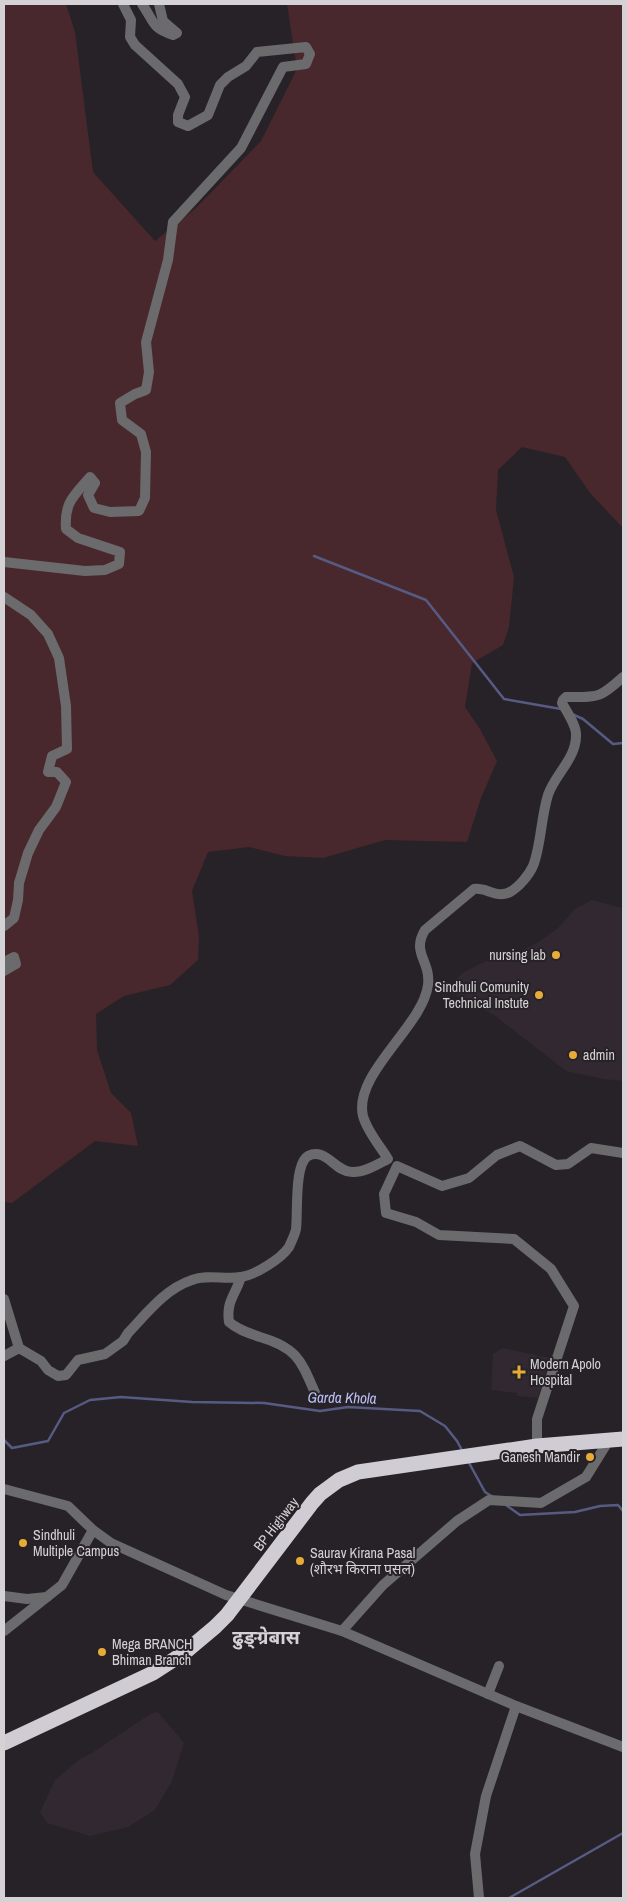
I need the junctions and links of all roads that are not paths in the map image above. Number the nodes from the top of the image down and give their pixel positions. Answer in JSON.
{"nodes":[{"id":1,"x":123,"y":4,"type":"edge"},
{"id":2,"x":142,"y":4,"type":"edge"},
{"id":3,"x":159,"y":4,"type":"edge"},
{"id":4,"x":4,"y":562,"type":"edge"},
{"id":5,"x":4,"y":597,"type":"edge"},
{"id":6,"x":623,"y":677,"type":"edge"},
{"id":7,"x":4,"y":926,"type":"edge"},
{"id":8,"x":4,"y":962,"type":"edge"},
{"id":9,"x":4,"y":971,"type":"edge"},
{"id":10,"x":623,"y":1153,"type":"edge"},
{"id":11,"x":388,"y":1160,"type":"junction"},
{"id":12,"x":397,"y":1166,"type":"junction"},
{"id":13,"x":241,"y":1277,"type":"junction"},
{"id":14,"x":4,"y":1299,"type":"edge"},
{"id":15,"x":19,"y":1348,"type":"junction"},
{"id":16,"x":4,"y":1356,"type":"edge"},
{"id":17,"x":316,"y":1395,"type":"dead end"},
{"id":18,"x":616,"y":1439,"type":"edge"},
{"id":19,"x":537,"y":1446,"type":"junction"},
{"id":20,"x":4,"y":1488,"type":"edge"},
{"id":21,"x":93,"y":1530,"type":"junction"},
{"id":22,"x":4,"y":1596,"type":"edge"},
{"id":23,"x":48,"y":1597,"type":"junction"},
{"id":24,"x":241,"y":1598,"type":"junction"},
{"id":25,"x":4,"y":1631,"type":"edge"},
{"id":26,"x":342,"y":1631,"type":"junction"},
{"id":27,"x":499,"y":1666,"type":"dead end"},
{"id":28,"x":488,"y":1694,"type":"junction"},
{"id":29,"x":516,"y":1706,"type":"junction"},
{"id":30,"x":4,"y":1743,"type":"edge"},
{"id":31,"x":623,"y":1747,"type":"edge"},
{"id":32,"x":479,"y":1898,"type":"edge"}],
"edges":[{"from":1,"to":4,"type":"street"},
{"from":2,"to":3,"type":"street"},
{"from":5,"to":7,"type":"street"},
{"from":6,"to":11,"type":"street"},
{"from":8,"to":9,"type":"street"},
{"from":10,"to":12,"type":"street"},
{"from":11,"to":12,"type":"street"},
{"from":11,"to":13,"type":"street"},
{"from":12,"to":19,"type":"street"},
{"from":13,"to":15,"type":"street"},
{"from":13,"to":17,"type":"street"},
{"from":14,"to":15,"type":"street"},
{"from":15,"to":16,"type":"street"},
{"from":18,"to":19,"type":"highway","name":"BP Highway"},
{"from":18,"to":26,"type":"street"},
{"from":19,"to":24,"type":"highway","name":"BP Highway"},
{"from":20,"to":21,"type":"street"},
{"from":21,"to":23,"type":"street"},
{"from":21,"to":24,"type":"street"},
{"from":22,"to":23,"type":"street"},
{"from":23,"to":25,"type":"street"},
{"from":24,"to":26,"type":"street"},
{"from":24,"to":30,"type":"highway","name":"BP Highway"},
{"from":26,"to":28,"type":"street"},
{"from":27,"to":28,"type":"street"},
{"from":28,"to":29,"type":"street"},
{"from":29,"to":31,"type":"street"},
{"from":29,"to":32,"type":"street"}]}
